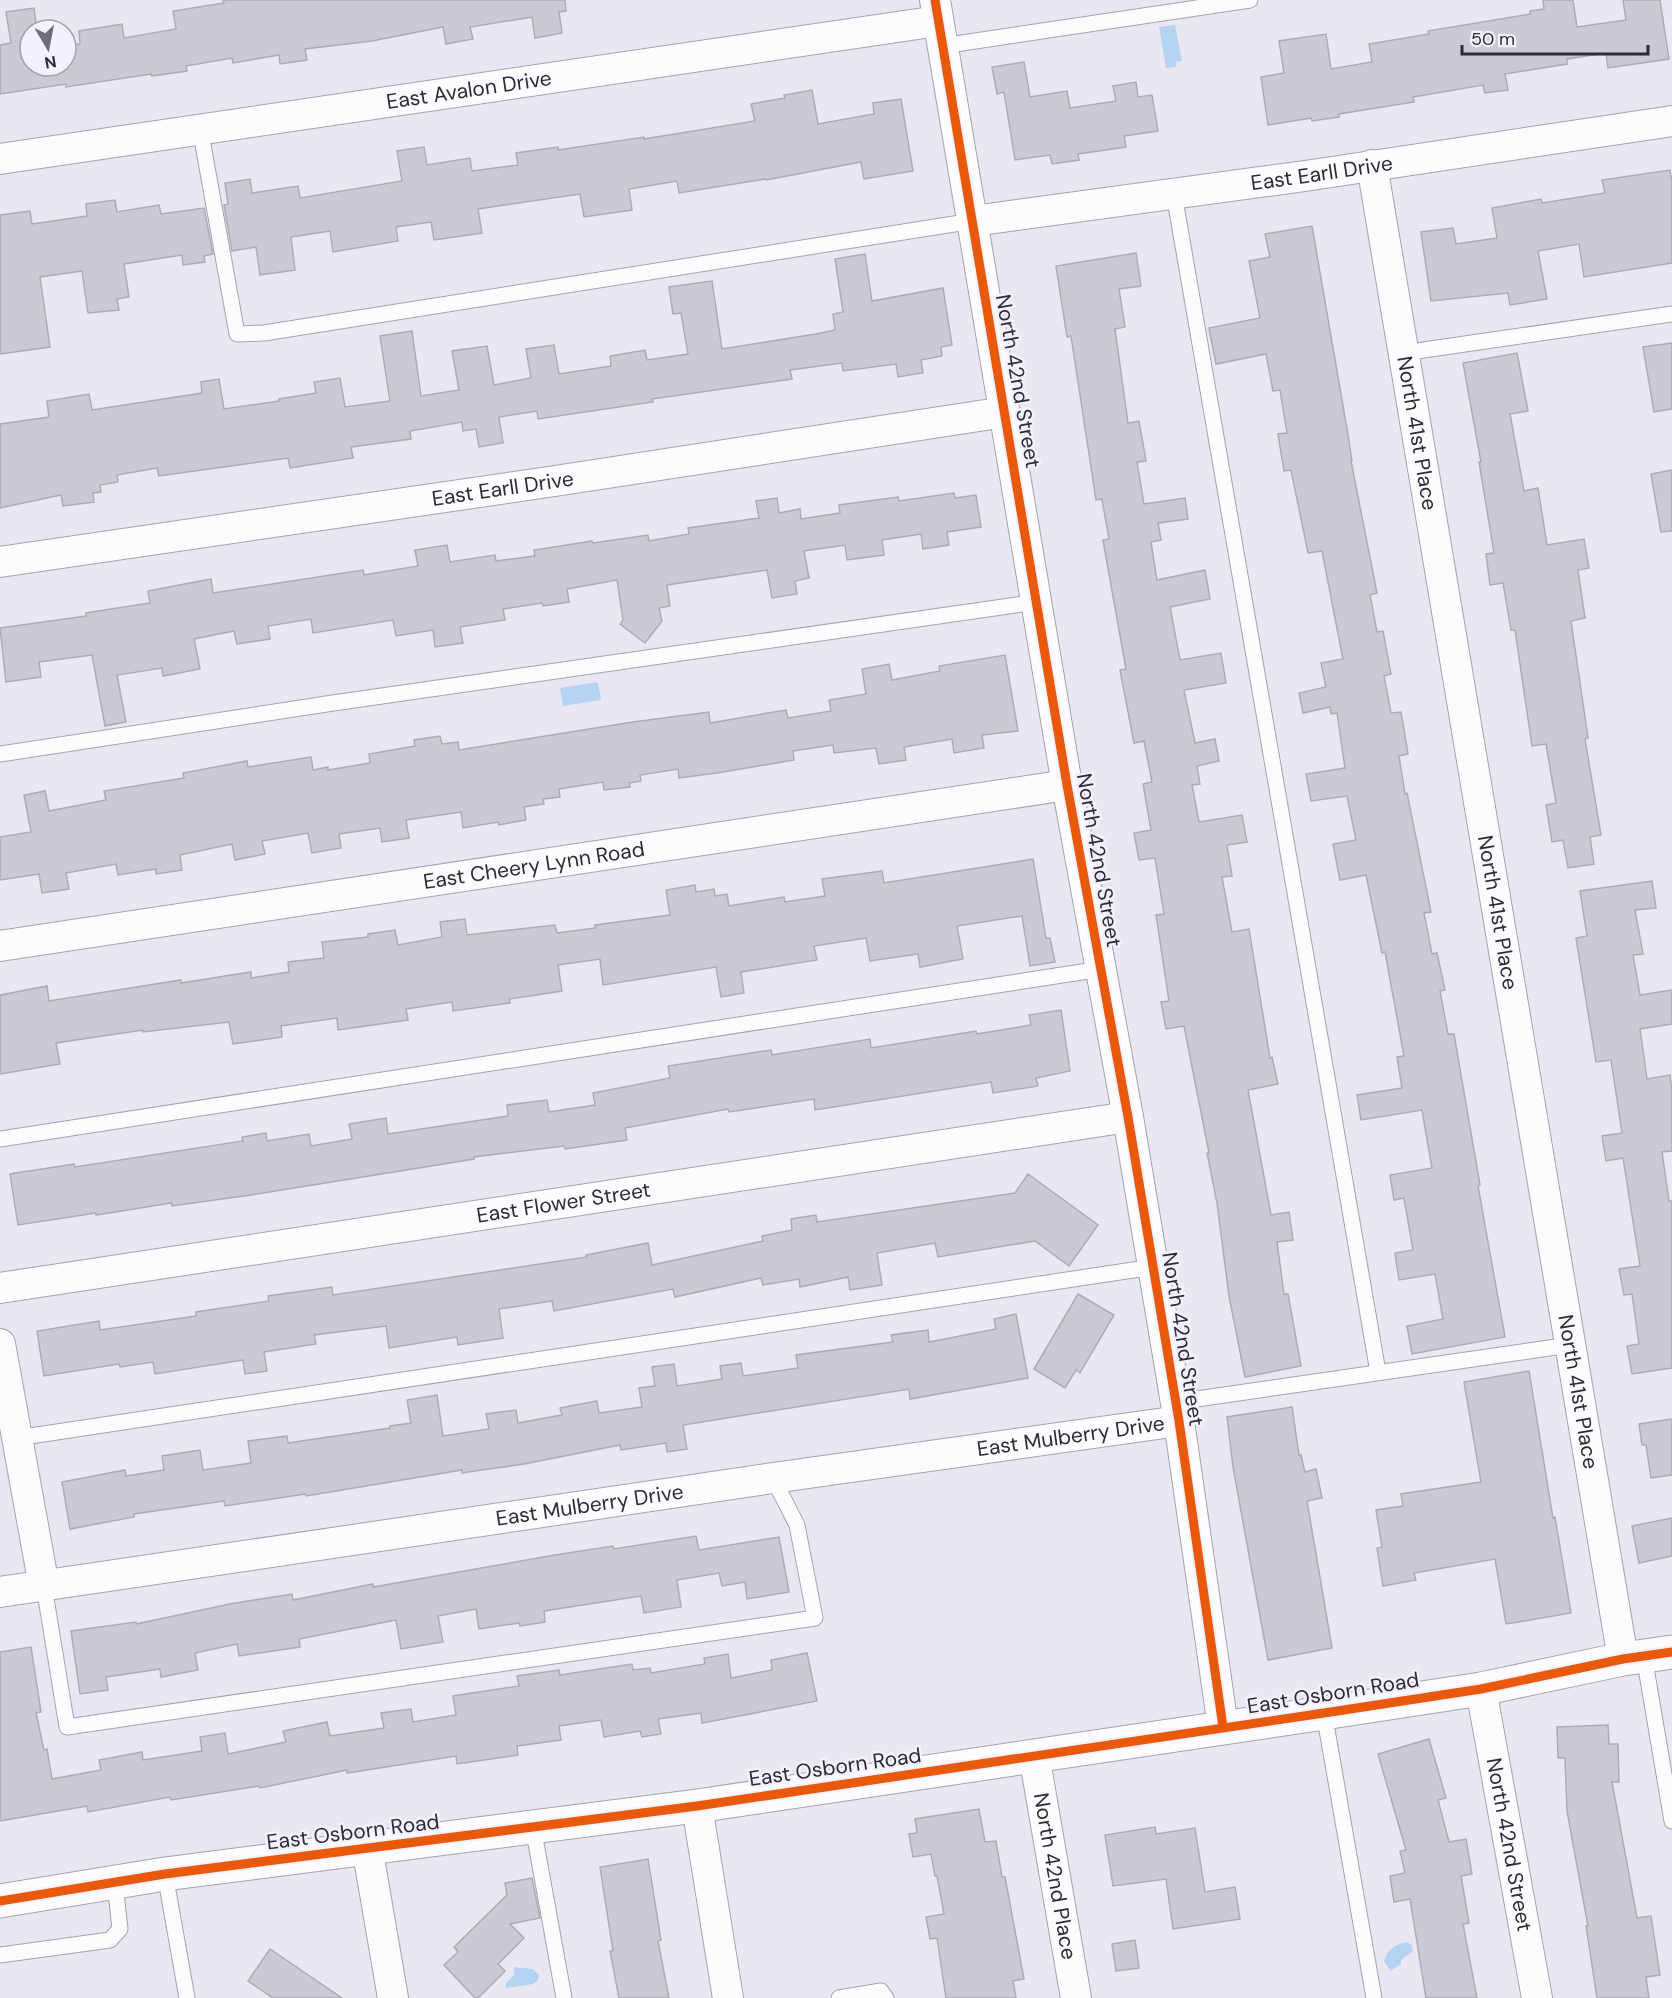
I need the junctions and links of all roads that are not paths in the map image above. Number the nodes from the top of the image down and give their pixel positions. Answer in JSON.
{"nodes":[{"id":1,"x":1250,"y":0,"type":"edge"},
{"id":2,"x":938,"y":22,"type":"edge"},
{"id":3,"x":1672,"y":121,"type":"edge"},
{"id":4,"x":200,"y":128,"type":"junction"},
{"id":5,"x":0,"y":159,"type":"edge"},
{"id":6,"x":1372,"y":165,"type":"junction"},
{"id":7,"x":1174,"y":194,"type":"junction"},
{"id":8,"x":973,"y":221,"type":"junction"},
{"id":9,"x":1672,"y":314,"type":"edge"},
{"id":10,"x":1403,"y":353,"type":"junction"},
{"id":11,"x":1005,"y":412,"type":"junction"},
{"id":12,"x":0,"y":562,"type":"edge"},
{"id":13,"x":1037,"y":602,"type":"junction"},
{"id":14,"x":0,"y":754,"type":"edge"},
{"id":15,"x":1067,"y":785,"type":"junction"},
{"id":16,"x":0,"y":946,"type":"edge"},
{"id":17,"x":1101,"y":969,"type":"junction"},
{"id":18,"x":1128,"y":1117,"type":"junction"},
{"id":19,"x":0,"y":1139,"type":"edge"},
{"id":20,"x":1153,"y":1267,"type":"junction"},
{"id":21,"x":0,"y":1288,"type":"edge"},
{"id":22,"x":0,"y":1344,"type":"edge"},
{"id":23,"x":1570,"y":1345,"type":"junction"},
{"id":24,"x":1378,"y":1372,"type":"junction"},
{"id":25,"x":1177,"y":1411,"type":"junction"},
{"id":26,"x":17,"y":1438,"type":"junction"},
{"id":27,"x":773,"y":1478,"type":"junction"},
{"id":28,"x":44,"y":1586,"type":"junction"},
{"id":29,"x":0,"y":1592,"type":"edge"},
{"id":30,"x":1646,"y":1656,"type":"edge"},
{"id":31,"x":1481,"y":1689,"type":"junction"},
{"id":32,"x":1324,"y":1713,"type":"junction"},
{"id":33,"x":1223,"y":1727,"type":"junction"},
{"id":34,"x":1034,"y":1755,"type":"junction"},
{"id":35,"x":697,"y":1806,"type":"junction"},
{"id":36,"x":1672,"y":1821,"type":"edge"},
{"id":37,"x":533,"y":1827,"type":"junction"},
{"id":38,"x":367,"y":1848,"type":"junction"},
{"id":39,"x":165,"y":1874,"type":"junction"},
{"id":40,"x":115,"y":1883,"type":"junction"},
{"id":41,"x":0,"y":1901,"type":"edge"},
{"id":42,"x":0,"y":1955,"type":"edge"},
{"id":43,"x":187,"y":1998,"type":"edge"},
{"id":44,"x":393,"y":1998,"type":"edge"},
{"id":45,"x":564,"y":1998,"type":"edge"},
{"id":46,"x":728,"y":1998,"type":"edge"},
{"id":47,"x":839,"y":1998,"type":"edge"},
{"id":48,"x":886,"y":1998,"type":"edge"},
{"id":49,"x":1076,"y":1998,"type":"edge"},
{"id":50,"x":1374,"y":1998,"type":"edge"},
{"id":51,"x":1537,"y":1998,"type":"edge"}],
"edges":[{"from":1,"to":2,"type":"lane"},
{"from":2,"to":4,"type":"street","name":"East Avalon Drive"},
{"from":2,"to":8,"type":"street","name":"North 42nd Street"},
{"from":3,"to":6,"type":"street","name":"East Earll Drive"},
{"from":4,"to":5,"type":"street","name":"East Avalon Drive"},
{"from":4,"to":8,"type":"lane"},
{"from":6,"to":7,"type":"street","name":"East Earll Drive"},
{"from":6,"to":10,"type":"street","name":"North 41st Place"},
{"from":7,"to":8,"type":"street","name":"East Earll Drive"},
{"from":7,"to":24,"type":"lane"},
{"from":8,"to":11,"type":"street","name":"North 42nd Street"},
{"from":9,"to":10,"type":"lane"},
{"from":10,"to":23,"type":"street","name":"North 41st Place"},
{"from":11,"to":12,"type":"street","name":"East Earll Drive"},
{"from":11,"to":13,"type":"street","name":"North 42nd Street"},
{"from":13,"to":14,"type":"lane"},
{"from":13,"to":15,"type":"street","name":"North 42nd Street"},
{"from":15,"to":16,"type":"street","name":"East Cheery Lynn Road"},
{"from":15,"to":17,"type":"street","name":"North 42nd Street"},
{"from":17,"to":18,"type":"street","name":"North 42nd Street"},
{"from":17,"to":19,"type":"lane"},
{"from":18,"to":20,"type":"street","name":"North 42nd Street"},
{"from":18,"to":21,"type":"street","name":"East Flower Street"},
{"from":20,"to":25,"type":"street","name":"North 42nd Street"},
{"from":20,"to":26,"type":"lane"},
{"from":22,"to":26,"type":"street"},
{"from":23,"to":24,"type":"lane"},
{"from":23,"to":30,"type":"street","name":"North 41st Place"},
{"from":24,"to":25,"type":"lane"},
{"from":25,"to":27,"type":"street","name":"East Mulberry Drive"},
{"from":25,"to":33,"type":"street","name":"North 42nd Street"},
{"from":26,"to":28,"type":"street"},
{"from":27,"to":28,"type":"street","name":"East Mulberry Drive"},
{"from":27,"to":28,"type":"lane"},
{"from":28,"to":29,"type":"street","name":"East Mulberry Drive"},
{"from":30,"to":31,"type":"street","name":"East Osborn Road"},
{"from":30,"to":36,"type":"lane"},
{"from":31,"to":32,"type":"street","name":"East Osborn Road"},
{"from":31,"to":51,"type":"street","name":"North 42nd Street"},
{"from":32,"to":33,"type":"street","name":"East Osborn Road"},
{"from":32,"to":50,"type":"lane"},
{"from":33,"to":34,"type":"street","name":"East Osborn Road"},
{"from":34,"to":35,"type":"street","name":"East Osborn Road"},
{"from":34,"to":49,"type":"street","name":"North 42nd Place"},
{"from":35,"to":37,"type":"street","name":"East Osborn Road"},
{"from":35,"to":46,"type":"street"},
{"from":37,"to":38,"type":"street","name":"East Osborn Road"},
{"from":37,"to":45,"type":"lane"},
{"from":38,"to":39,"type":"street","name":"East Osborn Road"},
{"from":38,"to":44,"type":"street"},
{"from":39,"to":40,"type":"street","name":"East Osborn Road"},
{"from":39,"to":43,"type":"lane"},
{"from":40,"to":41,"type":"street","name":"East Osborn Road"},
{"from":40,"to":42,"type":"lane"},
{"from":47,"to":48,"type":"lane"}]}
